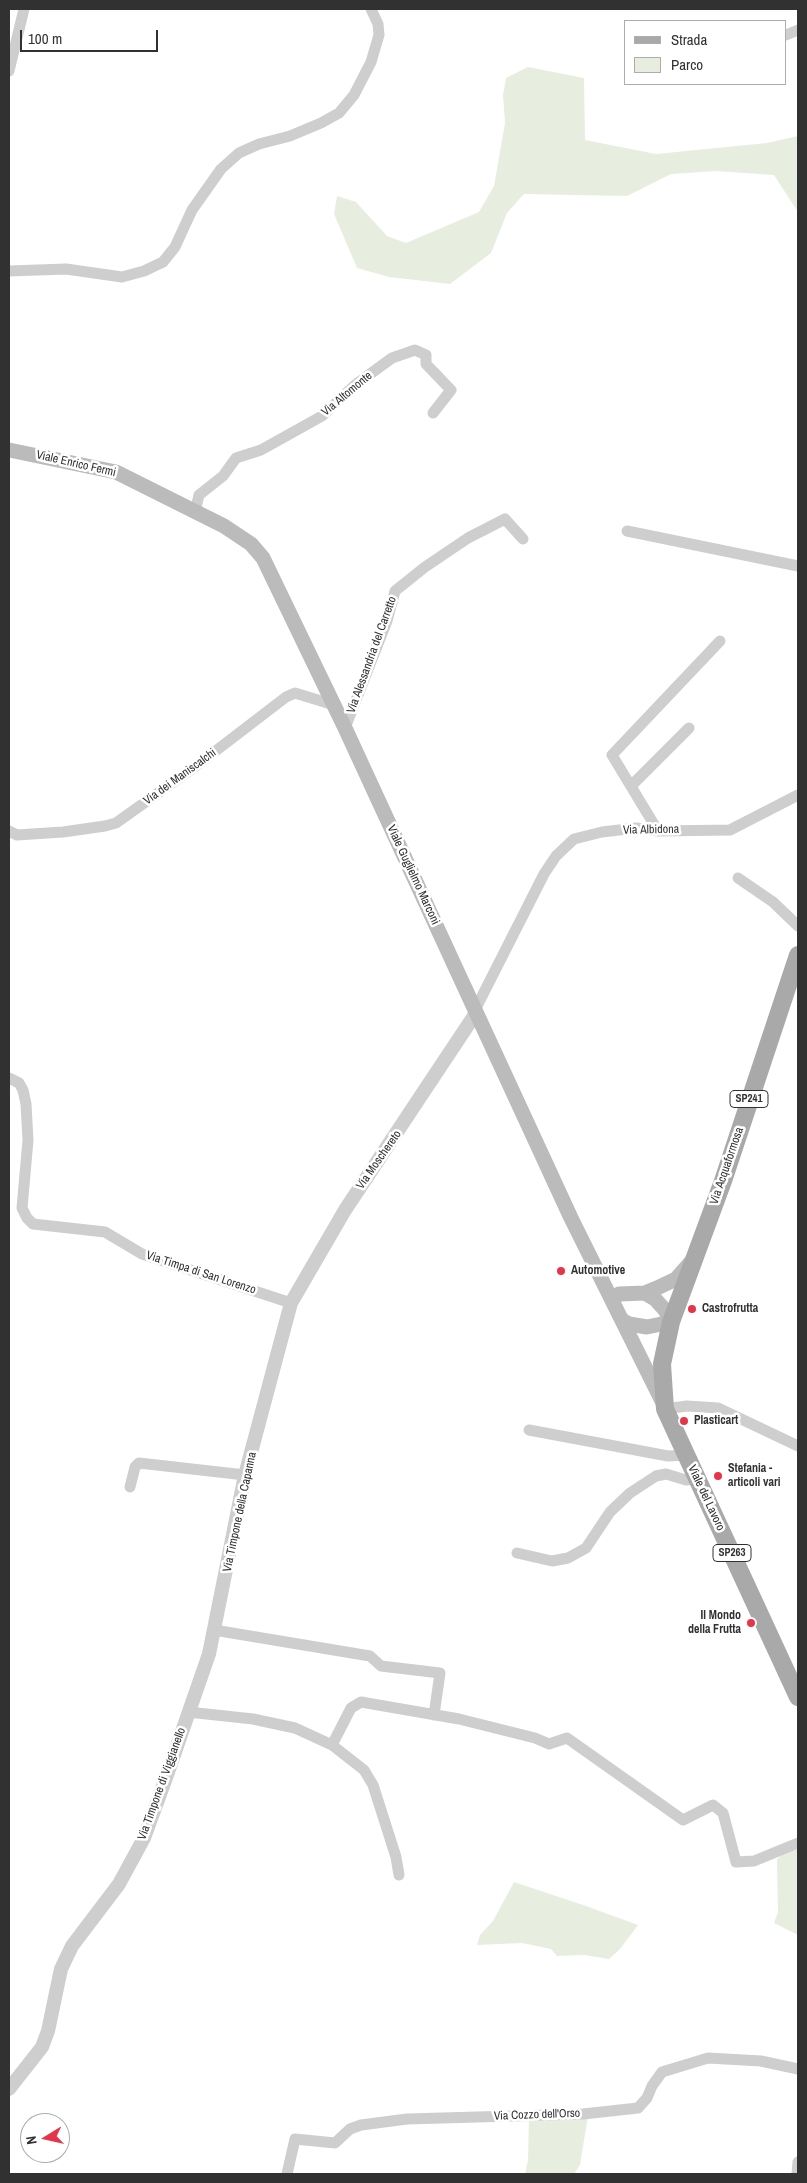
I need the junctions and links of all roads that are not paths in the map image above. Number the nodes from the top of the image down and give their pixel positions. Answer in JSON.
{"nodes":[{"id":1,"x":24,"y":9,"type":"edge"},
{"id":2,"x":372,"y":9,"type":"edge"},
{"id":3,"x":9,"y":71,"type":"edge"},
{"id":4,"x":9,"y":271,"type":"edge"},
{"id":5,"x":433,"y":413,"type":"dead end"},
{"id":6,"x":9,"y":450,"type":"edge"},
{"id":7,"x":195,"y":512,"type":"junction"},
{"id":8,"x":628,"y":531,"type":"dead end"},
{"id":9,"x":523,"y":539,"type":"dead end"},
{"id":10,"x":798,"y":566,"type":"edge"},
{"id":11,"x":720,"y":642,"type":"dead end"},
{"id":12,"x":334,"y":705,"type":"junction"},
{"id":13,"x":345,"y":728,"type":"junction"},
{"id":14,"x":689,"y":728,"type":"dead end"},
{"id":15,"x":631,"y":786,"type":"junction"},
{"id":16,"x":798,"y":796,"type":"edge"},
{"id":17,"x":658,"y":831,"type":"junction"},
{"id":18,"x":10,"y":832,"type":"edge"},
{"id":19,"x":738,"y":878,"type":"dead end"},
{"id":20,"x":798,"y":926,"type":"edge"},
{"id":21,"x":798,"y":955,"type":"edge"},
{"id":22,"x":476,"y":1011,"type":"junction"},
{"id":23,"x":9,"y":1078,"type":"edge"},
{"id":24,"x":691,"y":1262,"type":"junction"},
{"id":25,"x":645,"y":1293,"type":"junction"},
{"id":26,"x":617,"y":1296,"type":"junction"},
{"id":27,"x":290,"y":1307,"type":"junction"},
{"id":28,"x":622,"y":1320,"type":"junction"},
{"id":29,"x":671,"y":1322,"type":"junction"},
{"id":30,"x":665,"y":1408,"type":"junction"},
{"id":31,"x":529,"y":1430,"type":"dead end"},
{"id":32,"x":798,"y":1446,"type":"edge"},
{"id":33,"x":686,"y":1455,"type":"junction"},
{"id":34,"x":245,"y":1475,"type":"junction"},
{"id":35,"x":697,"y":1478,"type":"junction"},
{"id":36,"x":130,"y":1487,"type":"dead end"},
{"id":37,"x":517,"y":1554,"type":"dead end"},
{"id":38,"x":214,"y":1630,"type":"junction"},
{"id":39,"x":798,"y":1697,"type":"edge"},
{"id":40,"x":188,"y":1712,"type":"junction"},
{"id":41,"x":434,"y":1715,"type":"junction"},
{"id":42,"x":332,"y":1746,"type":"junction"},
{"id":43,"x":798,"y":1843,"type":"edge"},
{"id":44,"x":399,"y":1875,"type":"dead end"},
{"id":45,"x":798,"y":2069,"type":"edge"},
{"id":46,"x":9,"y":2089,"type":"edge"},
{"id":47,"x":798,"y":2162,"type":"edge"},
{"id":48,"x":287,"y":2174,"type":"edge"},
{"id":49,"x":797,"y":2174,"type":"edge"}],
"edges":[{"from":1,"to":3,"type":"street"},
{"from":2,"to":4,"type":"street"},
{"from":5,"to":7,"type":"street","name":"Via Altomonte"},
{"from":6,"to":7,"type":"main road","name":"Viale Enrico Fermi","number":"SP263"},
{"from":7,"to":12,"type":"main road","name":"Viale Guglielmo Marconi","number":"SP263"},
{"from":8,"to":10,"type":"street"},
{"from":9,"to":13,"type":"street","name":"Via Alessandria del Carretto"},
{"from":11,"to":15,"type":"street"},
{"from":12,"to":13,"type":"main road","name":"Viale Guglielmo Marconi","number":"SP263"},
{"from":12,"to":18,"type":"street","name":"Via dei Maniscalchi"},
{"from":13,"to":22,"type":"main road","name":"Viale Guglielmo Marconi","number":"SP263"},
{"from":14,"to":15,"type":"street"},
{"from":15,"to":17,"type":"street"},
{"from":16,"to":17,"type":"street","name":"Via Albidona"},
{"from":17,"to":22,"type":"street","name":"Via Albidona"},
{"from":19,"to":20,"type":"street"},
{"from":21,"to":24,"type":"main road","name":"Via Acquaformosa","number":"SP241"},
{"from":22,"to":26,"type":"main road","name":"Viale Guglielmo Marconi","number":"SP263"},
{"from":22,"to":27,"type":"street","name":"Via Moschereto"},
{"from":23,"to":27,"type":"street","name":"Via Timpa di San Lorenzo"},
{"from":24,"to":25,"type":"main road"},
{"from":24,"to":29,"type":"main road","number":"SP241"},
{"from":25,"to":26,"type":"main road"},
{"from":25,"to":29,"type":"main road"},
{"from":26,"to":28,"type":"main road","number":"SP263"},
{"from":27,"to":34,"type":"street","name":"Via Timpone della Capanna"},
{"from":28,"to":29,"type":"main road"},
{"from":28,"to":30,"type":"main road","number":"SP263"},
{"from":29,"to":30,"type":"main road","number":"SP241"},
{"from":30,"to":32,"type":"street"},
{"from":30,"to":33,"type":"main road","name":"Viale del Lavoro","number":"SP263"},
{"from":31,"to":33,"type":"street"},
{"from":33,"to":35,"type":"main road","name":"Viale del Lavoro","number":"SP263"},
{"from":34,"to":36,"type":"street"},
{"from":34,"to":38,"type":"street","name":"Via Timpone della Capanna"},
{"from":35,"to":37,"type":"street"},
{"from":35,"to":39,"type":"main road","name":"Viale del Lavoro","number":"SP263"},
{"from":38,"to":40,"type":"street","name":"Via Timpone della Capanna"},
{"from":38,"to":41,"type":"street"},
{"from":40,"to":42,"type":"street"},
{"from":40,"to":46,"type":"street","name":"Via Timpone di Viggianello"},
{"from":41,"to":42,"type":"street"},
{"from":41,"to":43,"type":"street"},
{"from":42,"to":44,"type":"street"},
{"from":45,"to":48,"type":"street","name":"Via Cozzo dell'Orso"},
{"from":47,"to":49,"type":"street"}]}
